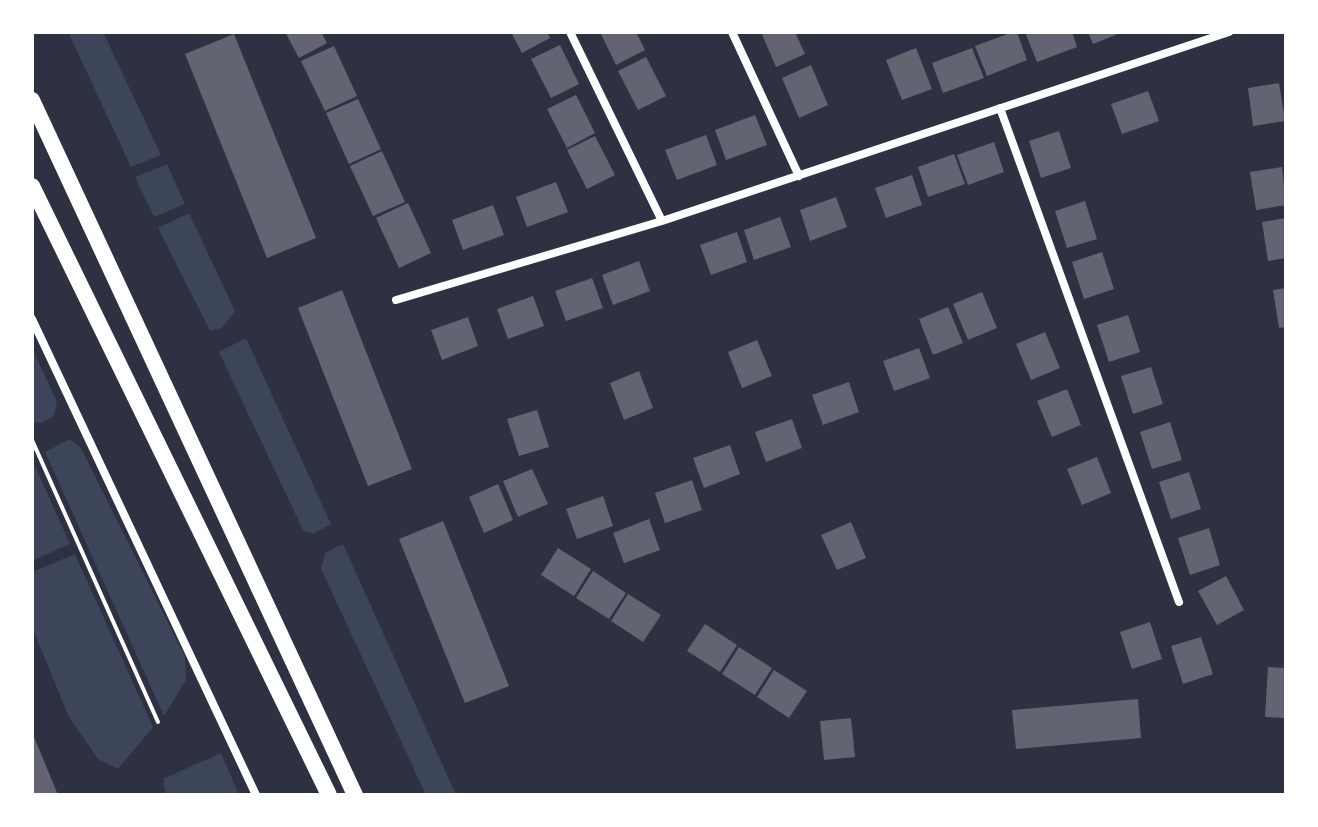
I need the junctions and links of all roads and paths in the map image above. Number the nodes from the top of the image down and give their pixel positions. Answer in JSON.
{"nodes":[{"id":1,"x":570,"y":32,"type":"edge"},
{"id":2,"x":732,"y":32,"type":"edge"},
{"id":3,"x":1229,"y":32,"type":"edge"},
{"id":4,"x":33,"y":105,"type":"edge"},
{"id":5,"x":1000,"y":108,"type":"junction"},
{"id":6,"x":799,"y":176,"type":"junction"},
{"id":7,"x":32,"y":186,"type":"edge"},
{"id":8,"x":662,"y":221,"type":"junction"},
{"id":9,"x":396,"y":300,"type":"dead end"},
{"id":10,"x":32,"y":319,"type":"edge"},
{"id":11,"x":32,"y":440,"type":"edge"},
{"id":12,"x":1179,"y":602,"type":"dead end"},
{"id":13,"x":158,"y":722,"type":"dead end"},
{"id":14,"x":256,"y":795,"type":"edge"},
{"id":15,"x":329,"y":795,"type":"edge"},
{"id":16,"x":355,"y":795,"type":"edge"}],
"edges":[{"from":1,"to":8,"type":"street"},
{"from":2,"to":6,"type":"street"},
{"from":3,"to":5,"type":"street"},
{"from":4,"to":16,"type":"main road"},
{"from":5,"to":6,"type":"street"},
{"from":5,"to":12,"type":"street"},
{"from":6,"to":8,"type":"street"},
{"from":7,"to":15,"type":"main road"},
{"from":8,"to":9,"type":"street"},
{"from":10,"to":14,"type":"street"},
{"from":11,"to":13,"type":"path"}]}
